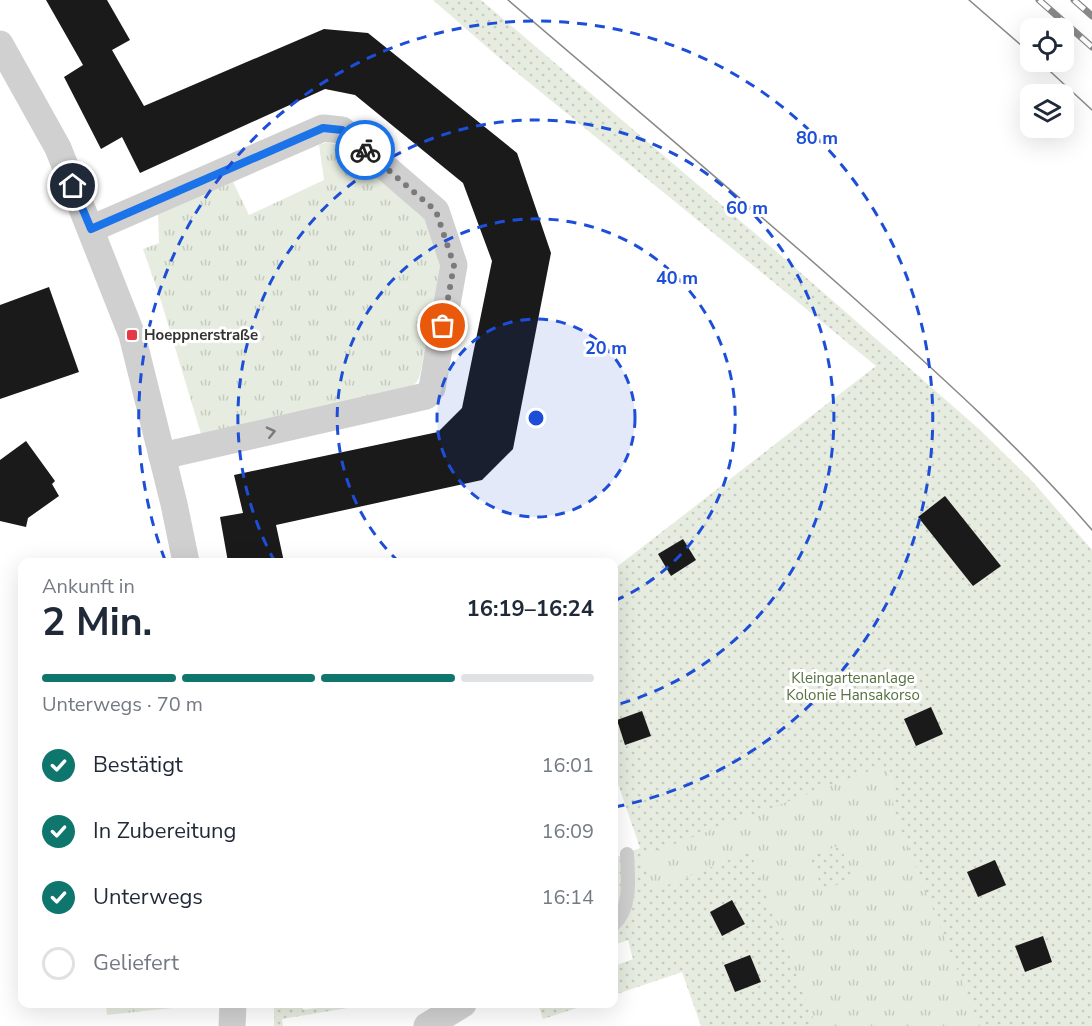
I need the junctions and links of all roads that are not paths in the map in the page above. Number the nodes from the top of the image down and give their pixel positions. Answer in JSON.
{"nodes":[{"id":1,"x":0,"y":44,"type":"edge"},
{"id":2,"x":91,"y":229,"type":"junction"},
{"id":3,"x":162,"y":456,"type":"junction"},
{"id":4,"x":185,"y":558,"type":"edge"},
{"id":5,"x":627,"y":854,"type":"dead end"},
{"id":6,"x":618,"y":918,"type":"edge"},
{"id":7,"x":233,"y":1008,"type":"edge"},
{"id":8,"x":456,"y":1008,"type":"edge"},
{"id":9,"x":232,"y":1026,"type":"edge"},
{"id":10,"x":427,"y":1026,"type":"edge"}],
"edges":[{"from":1,"to":2,"type":"street"},
{"from":2,"to":3,"type":"street"},
{"from":3,"to":2,"type":"street","one_way":true},
{"from":3,"to":4,"type":"street"},
{"from":5,"to":6,"type":"lane"},
{"from":7,"to":9,"type":"street"},
{"from":8,"to":10,"type":"street"}]}
